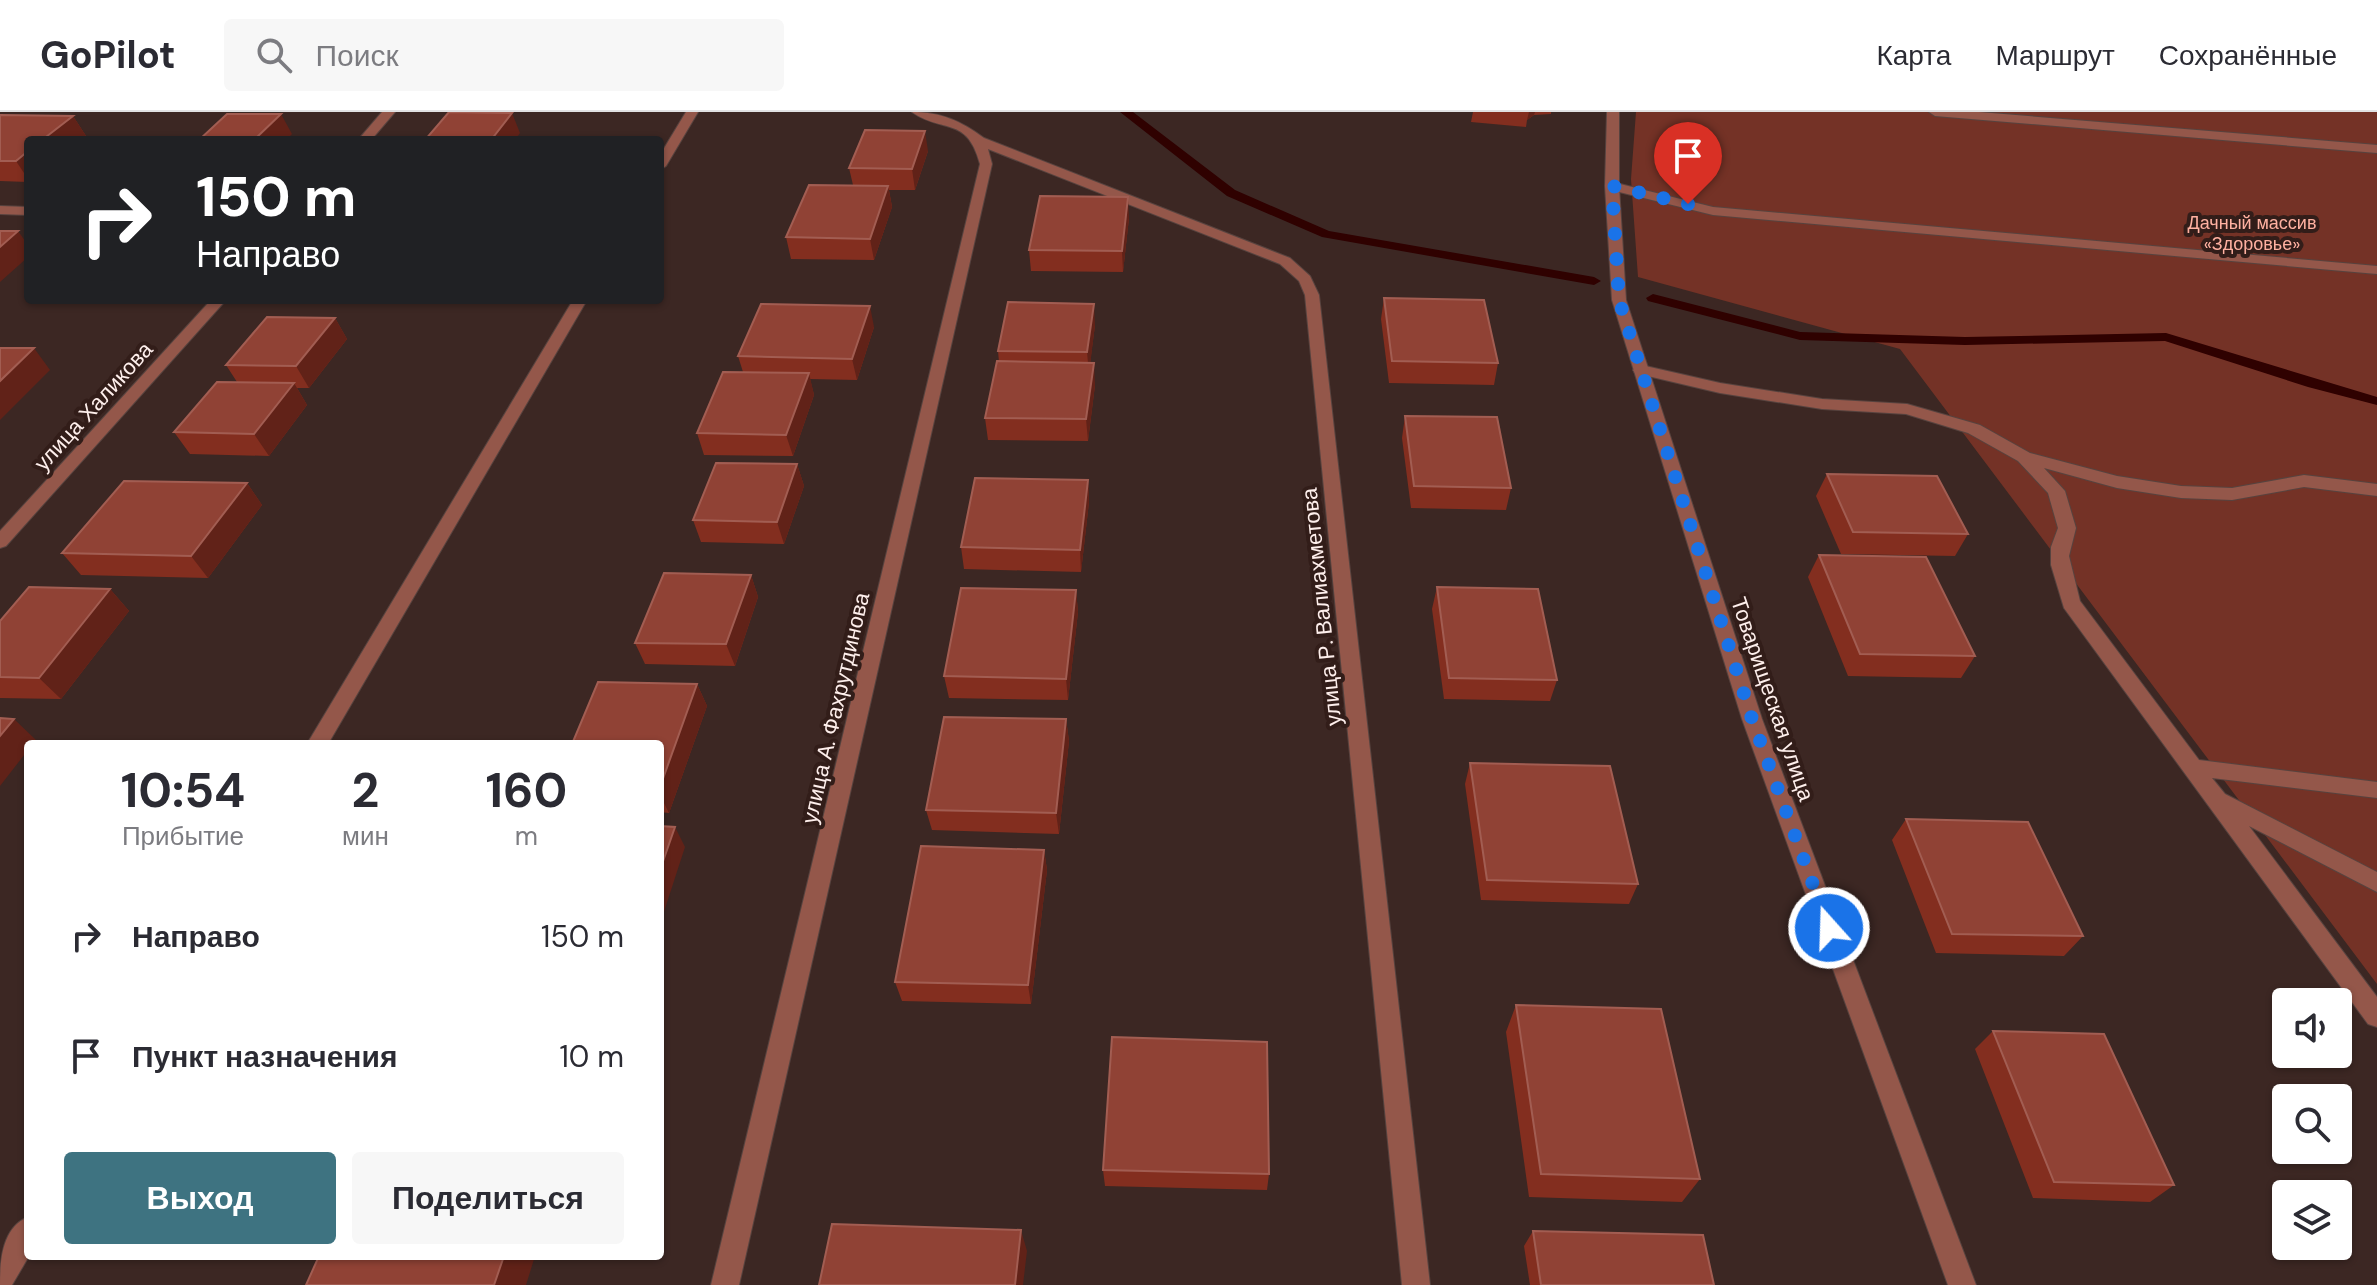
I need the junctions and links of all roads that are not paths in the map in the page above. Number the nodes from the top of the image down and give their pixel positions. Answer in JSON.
{"nodes":[{"id":1,"x":389,"y":112,"type":"edge"},
{"id":2,"x":692,"y":112,"type":"edge"},
{"id":3,"x":918,"y":112,"type":"edge"},
{"id":4,"x":1613,"y":112,"type":"edge"},
{"id":5,"x":1935,"y":112,"type":"edge"},
{"id":6,"x":368,"y":136,"type":"edge"},
{"id":7,"x":980,"y":141,"type":"junction"},
{"id":8,"x":2377,"y":149,"type":"edge"},
{"id":9,"x":664,"y":159,"type":"edge"},
{"id":10,"x":1612,"y":186,"type":"junction"},
{"id":11,"x":0,"y":210,"type":"edge"},
{"id":12,"x":24,"y":211,"type":"edge"},
{"id":13,"x":2377,"y":270,"type":"edge"},
{"id":14,"x":215,"y":304,"type":"edge"},
{"id":15,"x":578,"y":304,"type":"edge"},
{"id":16,"x":1641,"y":370,"type":"junction"},
{"id":17,"x":2024,"y":457,"type":"junction"},
{"id":18,"x":2377,"y":490,"type":"edge"},
{"id":19,"x":0,"y":542,"type":"edge"},
{"id":20,"x":319,"y":740,"type":"edge"},
{"id":21,"x":2192,"y":767,"type":"junction"},
{"id":22,"x":2377,"y":790,"type":"edge"},
{"id":23,"x":2219,"y":800,"type":"junction"},
{"id":24,"x":2377,"y":883,"type":"edge"},
{"id":25,"x":2377,"y":1016,"type":"edge"},
{"id":26,"x":24,"y":1238,"type":"edge"},
{"id":27,"x":0,"y":1279,"type":"edge"},
{"id":28,"x":725,"y":1285,"type":"edge"},
{"id":29,"x":1416,"y":1285,"type":"edge"},
{"id":30,"x":1962,"y":1285,"type":"edge"}],
"edges":[{"from":1,"to":6,"type":"street"},
{"from":2,"to":9,"type":"street"},
{"from":3,"to":7,"type":"street","name":"улица Р. Валиахметова"},
{"from":4,"to":10,"type":"street","name":"Товарищеская улица"},
{"from":5,"to":8,"type":"street"},
{"from":7,"to":28,"type":"street","name":"улица А. Фахрутдинова"},
{"from":7,"to":29,"type":"street","name":"улица Р. Валиахметова"},
{"from":10,"to":13,"type":"street"},
{"from":10,"to":16,"type":"street","name":"Товарищеская улица"},
{"from":11,"to":12,"type":"street"},
{"from":14,"to":19,"type":"street","name":"улица Халикова"},
{"from":15,"to":20,"type":"street"},
{"from":16,"to":17,"type":"street"},
{"from":16,"to":30,"type":"street","name":"Товарищеская улица"},
{"from":17,"to":18,"type":"street"},
{"from":17,"to":21,"type":"street"},
{"from":21,"to":22,"type":"street"},
{"from":21,"to":23,"type":"street"},
{"from":23,"to":24,"type":"street"},
{"from":23,"to":25,"type":"street"},
{"from":26,"to":27,"type":"street"}]}
